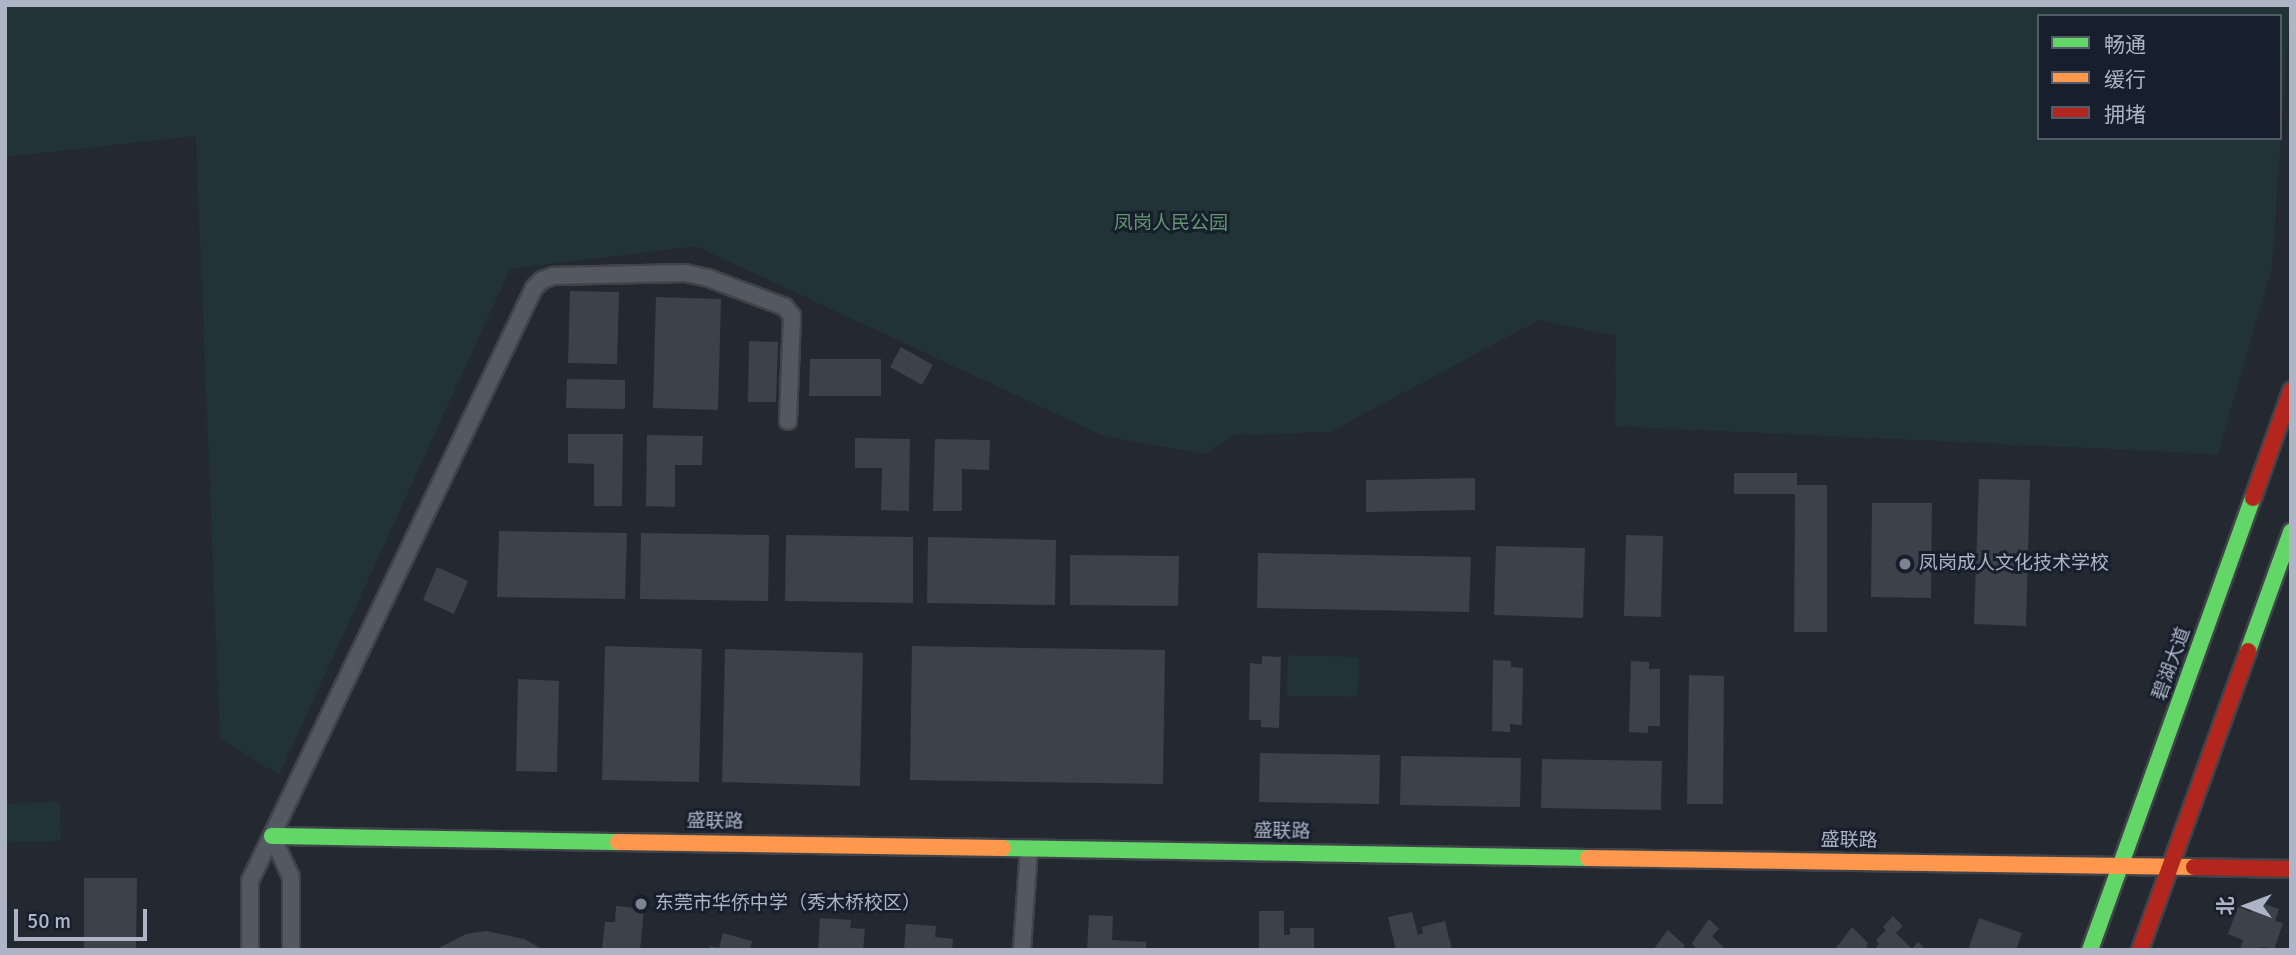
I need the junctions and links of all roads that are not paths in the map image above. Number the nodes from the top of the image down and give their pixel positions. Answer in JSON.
{"nodes":[{"id":1,"x":2291,"y":391,"type":"edge"},
{"id":2,"x":789,"y":421,"type":"dead end"},
{"id":3,"x":2291,"y":532,"type":"edge"},
{"id":4,"x":272,"y":836,"type":"junction"},
{"id":5,"x":1029,"y":848,"type":"junction"},
{"id":6,"x":2120,"y":866,"type":"junction"},
{"id":7,"x":2170,"y":867,"type":"junction"},
{"id":8,"x":2291,"y":869,"type":"edge"},
{"id":9,"x":250,"y":950,"type":"edge"},
{"id":10,"x":291,"y":950,"type":"edge"},
{"id":11,"x":1022,"y":950,"type":"edge"},
{"id":12,"x":2090,"y":950,"type":"edge"},
{"id":13,"x":2140,"y":950,"type":"edge"}],
"edges":[{"from":1,"to":6,"type":"street","name":"碧湖大道"},
{"from":2,"to":4,"type":"street"},
{"from":3,"to":7,"type":"street"},
{"from":4,"to":5,"type":"street","name":"盛联路"},
{"from":4,"to":9,"type":"street"},
{"from":4,"to":10,"type":"street"},
{"from":5,"to":6,"type":"street","name":"盛联路"},
{"from":5,"to":11,"type":"street"},
{"from":6,"to":7,"type":"street","name":"盛联路"},
{"from":6,"to":12,"type":"street","name":"碧湖大道"},
{"from":7,"to":8,"type":"street","name":"盛联路"},
{"from":7,"to":13,"type":"street"}]}
